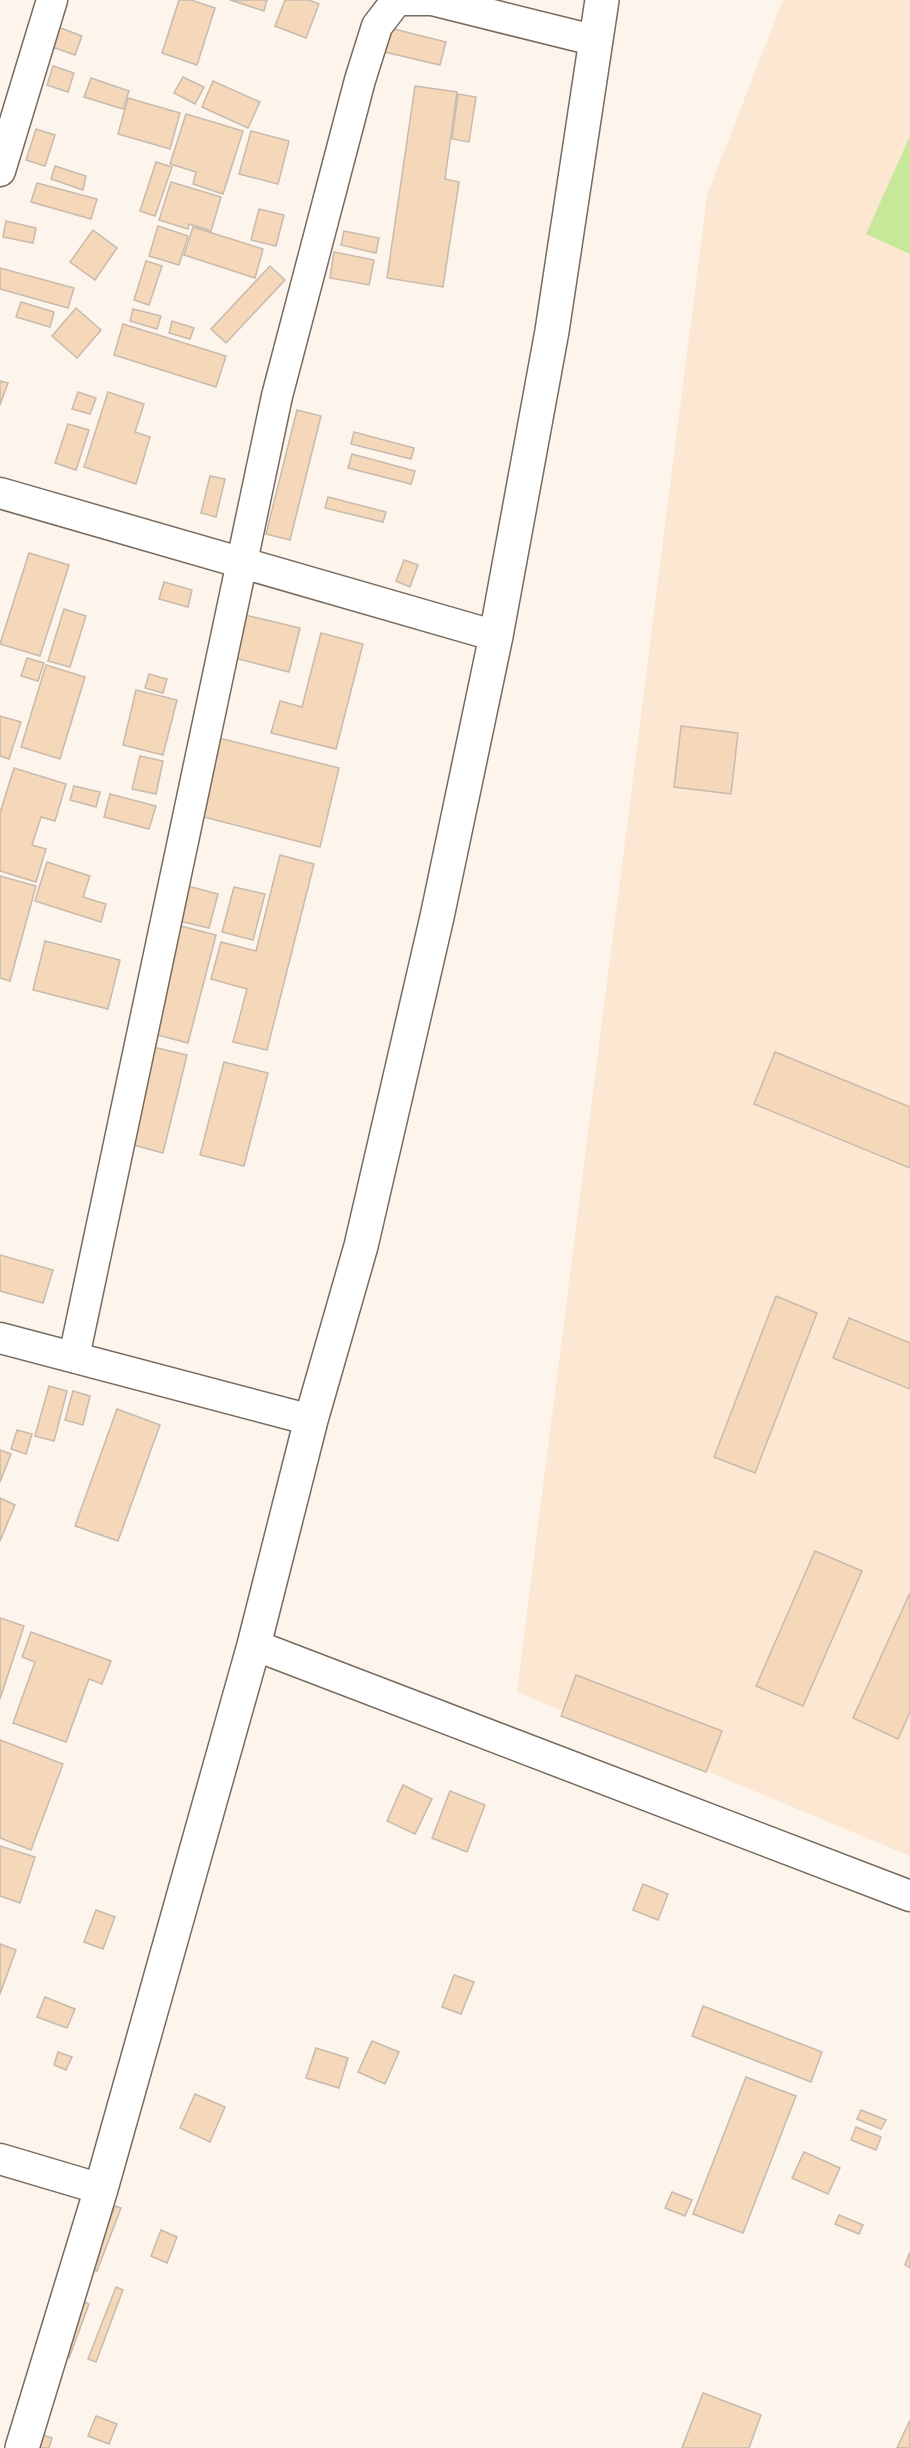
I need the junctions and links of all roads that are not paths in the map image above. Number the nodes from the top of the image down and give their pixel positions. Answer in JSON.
{"nodes":[{"id":1,"x":52,"y":0,"type":"edge"},
{"id":2,"x":602,"y":0,"type":"edge"},
{"id":3,"x":597,"y":41,"type":"junction"},
{"id":4,"x":0,"y":171,"type":"edge"},
{"id":5,"x":0,"y":493,"type":"edge"},
{"id":6,"x":242,"y":563,"type":"junction"},
{"id":7,"x":496,"y":636,"type":"junction"},
{"id":8,"x":0,"y":1338,"type":"edge"},
{"id":9,"x":74,"y":1357,"type":"junction"},
{"id":10,"x":310,"y":1420,"type":"junction"},
{"id":11,"x":254,"y":1645,"type":"junction"},
{"id":12,"x":910,"y":1896,"type":"edge"},
{"id":13,"x":0,"y":2159,"type":"edge"},
{"id":14,"x":101,"y":2189,"type":"junction"},
{"id":15,"x":22,"y":2448,"type":"edge"}],
"edges":[{"from":1,"to":4,"type":"street"},
{"from":2,"to":3,"type":"street"},
{"from":3,"to":6,"type":"street"},
{"from":3,"to":7,"type":"street"},
{"from":5,"to":6,"type":"street"},
{"from":6,"to":7,"type":"street"},
{"from":6,"to":9,"type":"street"},
{"from":7,"to":10,"type":"street"},
{"from":8,"to":9,"type":"street"},
{"from":9,"to":10,"type":"street"},
{"from":10,"to":11,"type":"street"},
{"from":11,"to":12,"type":"street"},
{"from":11,"to":14,"type":"street"},
{"from":13,"to":14,"type":"street"},
{"from":14,"to":15,"type":"street"}]}
